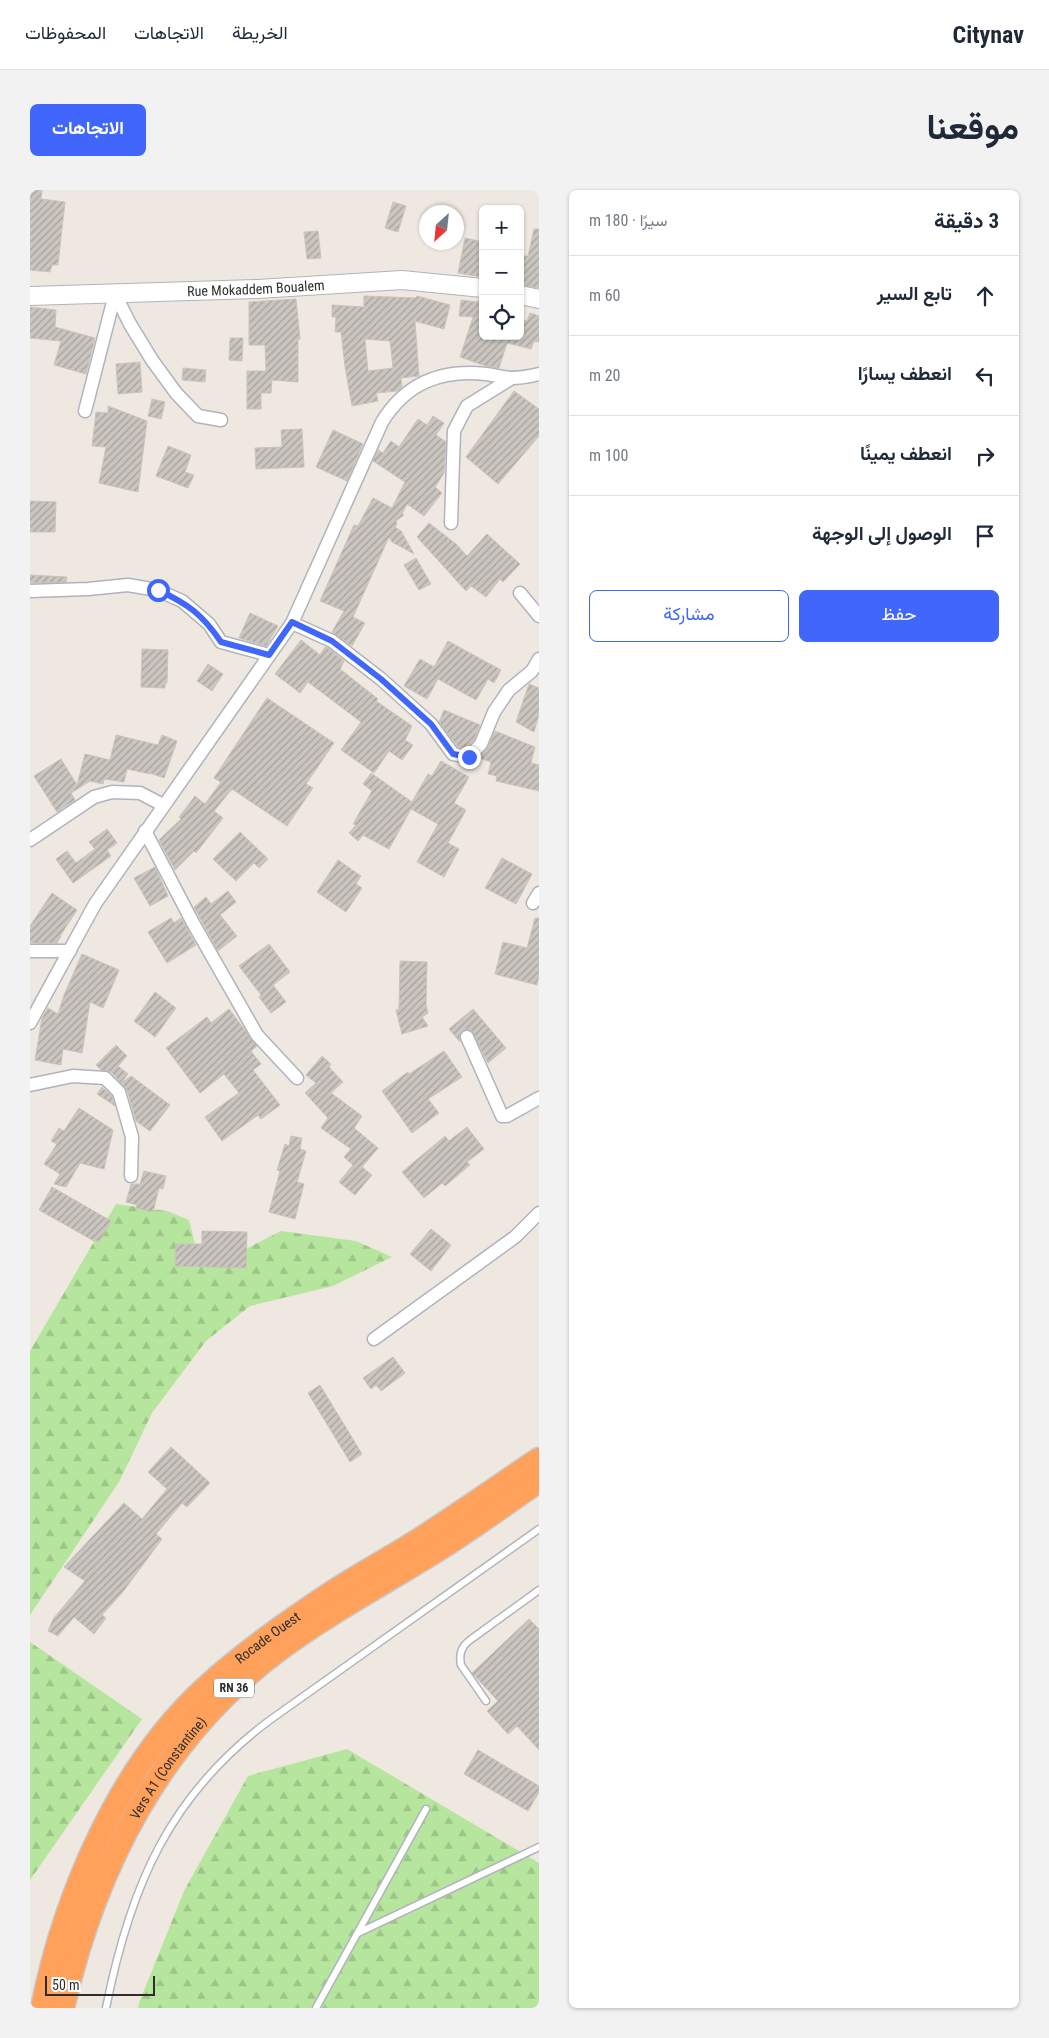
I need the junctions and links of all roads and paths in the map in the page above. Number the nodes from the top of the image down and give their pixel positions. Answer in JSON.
{"nodes":[{"id":1,"x":479,"y":288,"type":"edge"},
{"id":2,"x":115,"y":294,"type":"junction"},
{"id":3,"x":30,"y":296,"type":"edge"},
{"id":4,"x":524,"y":296,"type":"edge"},
{"id":5,"x":539,"y":298,"type":"edge"},
{"id":6,"x":539,"y":374,"type":"edge"},
{"id":7,"x":512,"y":378,"type":"junction"},
{"id":8,"x":85,"y":411,"type":"dead end"},
{"id":9,"x":221,"y":420,"type":"dead end"},
{"id":10,"x":451,"y":523,"type":"dead end"},
{"id":11,"x":30,"y":591,"type":"edge"},
{"id":12,"x":520,"y":593,"type":"dead end"},
{"id":13,"x":539,"y":616,"type":"edge"},
{"id":14,"x":292,"y":622,"type":"junction"},
{"id":15,"x":269,"y":655,"type":"junction"},
{"id":16,"x":539,"y":659,"type":"edge"},
{"id":17,"x":164,"y":805,"type":"junction"},
{"id":18,"x":145,"y":831,"type":"junction"},
{"id":19,"x":30,"y":840,"type":"edge"},
{"id":20,"x":30,"y":951,"type":"edge"},
{"id":21,"x":70,"y":951,"type":"junction"},
{"id":22,"x":30,"y":1023,"type":"edge"},
{"id":23,"x":467,"y":1036,"type":"dead end"},
{"id":24,"x":297,"y":1078,"type":"dead end"},
{"id":25,"x":30,"y":1085,"type":"edge"},
{"id":26,"x":539,"y":1098,"type":"edge"},
{"id":27,"x":130,"y":1176,"type":"dead end"},
{"id":28,"x":539,"y":1213,"type":"edge"},
{"id":29,"x":374,"y":1339,"type":"dead end"},
{"id":30,"x":536,"y":1466,"type":"edge"},
{"id":31,"x":539,"y":1528,"type":"edge"},
{"id":32,"x":539,"y":1590,"type":"edge"},
{"id":33,"x":486,"y":1701,"type":"dead end"},
{"id":34,"x":426,"y":1809,"type":"dead end"},
{"id":35,"x":539,"y":1847,"type":"edge"},
{"id":36,"x":358,"y":1933,"type":"junction"},
{"id":37,"x":42,"y":2008,"type":"edge"},
{"id":38,"x":63,"y":2008,"type":"edge"},
{"id":39,"x":106,"y":2008,"type":"edge"},
{"id":40,"x":316,"y":2008,"type":"edge"}],
"edges":[{"from":1,"to":2,"type":"street","name":"Rue Mokaddem Boualem"},
{"from":2,"to":3,"type":"street","name":"Rue Mokaddem Boualem"},
{"from":2,"to":8,"type":"street"},
{"from":2,"to":9,"type":"street"},
{"from":4,"to":5,"type":"street"},
{"from":6,"to":7,"type":"street"},
{"from":7,"to":10,"type":"street"},
{"from":7,"to":14,"type":"street"},
{"from":11,"to":15,"type":"street"},
{"from":12,"to":13,"type":"street"},
{"from":14,"to":15,"type":"street"},
{"from":14,"to":16,"type":"street"},
{"from":15,"to":17,"type":"street"},
{"from":17,"to":18,"type":"street"},
{"from":17,"to":19,"type":"street"},
{"from":18,"to":21,"type":"street"},
{"from":18,"to":24,"type":"street"},
{"from":20,"to":21,"type":"street"},
{"from":21,"to":22,"type":"street"},
{"from":23,"to":26,"type":"street"},
{"from":25,"to":27,"type":"street"},
{"from":28,"to":29,"type":"street"},
{"from":30,"to":37,"type":"highway","name":"Rocade Ouest"},
{"from":30,"to":38,"type":"highway","name":"Vers A1 (Constantine)","number":"RN 36"},
{"from":31,"to":39,"type":"lane"},
{"from":32,"to":33,"type":"lane"},
{"from":34,"to":36,"type":"lane"},
{"from":35,"to":36,"type":"lane"},
{"from":36,"to":40,"type":"lane"}]}
